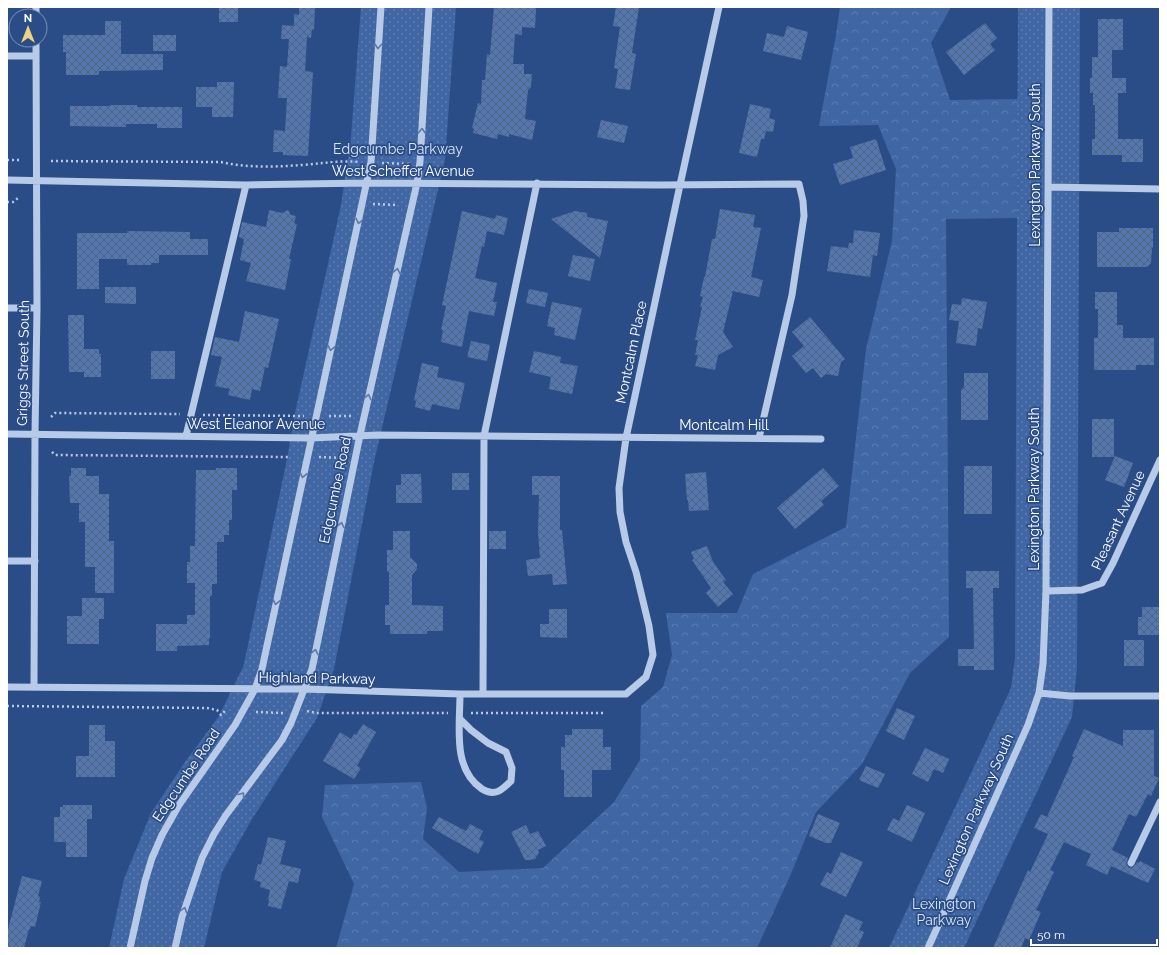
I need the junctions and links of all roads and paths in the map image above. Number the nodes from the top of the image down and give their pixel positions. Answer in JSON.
{"nodes":[{"id":1,"x":381,"y":7,"type":"edge"},
{"id":2,"x":429,"y":7,"type":"edge"},
{"id":3,"x":719,"y":7,"type":"edge"},
{"id":4,"x":1049,"y":7,"type":"edge"},
{"id":5,"x":36,"y":48,"type":"edge"},
{"id":6,"x":7,"y":56,"type":"edge"},
{"id":7,"x":36,"y":56,"type":"junction"},
{"id":8,"x":7,"y":160,"type":"edge"},
{"id":9,"x":19,"y":160,"type":"dead end"},
{"id":10,"x":51,"y":161,"type":"dead end"},
{"id":11,"x":361,"y":162,"type":"dead end"},
{"id":12,"x":381,"y":163,"type":"dead end"},
{"id":13,"x":410,"y":164,"type":"dead end"},
{"id":14,"x":7,"y":180,"type":"edge"},
{"id":15,"x":36,"y":180,"type":"junction"},
{"id":16,"x":367,"y":183,"type":"junction"},
{"id":17,"x":537,"y":183,"type":"junction"},
{"id":18,"x":417,"y":184,"type":"junction"},
{"id":19,"x":246,"y":185,"type":"junction"},
{"id":20,"x":680,"y":185,"type":"junction"},
{"id":21,"x":1048,"y":187,"type":"junction"},
{"id":22,"x":1160,"y":189,"type":"edge"},
{"id":23,"x":18,"y":198,"type":"dead end"},
{"id":24,"x":7,"y":202,"type":"edge"},
{"id":25,"x":372,"y":204,"type":"dead end"},
{"id":26,"x":398,"y":205,"type":"dead end"},
{"id":27,"x":7,"y":308,"type":"edge"},
{"id":28,"x":37,"y":308,"type":"junction"},
{"id":29,"x":191,"y":415,"type":"junction"},
{"id":30,"x":305,"y":416,"type":"dead end"},
{"id":31,"x":329,"y":416,"type":"dead end"},
{"id":32,"x":354,"y":416,"type":"dead end"},
{"id":33,"x":52,"y":417,"type":"dead end"},
{"id":34,"x":7,"y":434,"type":"edge"},
{"id":35,"x":35,"y":434,"type":"junction"},
{"id":36,"x":360,"y":435,"type":"junction"},
{"id":37,"x":186,"y":436,"type":"junction"},
{"id":38,"x":484,"y":436,"type":"junction"},
{"id":39,"x":311,"y":438,"type":"junction"},
{"id":40,"x":626,"y":438,"type":"junction"},
{"id":41,"x":759,"y":438,"type":"junction"},
{"id":42,"x":821,"y":439,"type":"dead end"},
{"id":43,"x":52,"y":452,"type":"dead end"},
{"id":44,"x":289,"y":457,"type":"dead end"},
{"id":45,"x":316,"y":457,"type":"dead end"},
{"id":46,"x":344,"y":458,"type":"dead end"},
{"id":47,"x":1160,"y":460,"type":"edge"},
{"id":48,"x":7,"y":561,"type":"edge"},
{"id":49,"x":35,"y":561,"type":"junction"},
{"id":50,"x":1046,"y":592,"type":"junction"},
{"id":51,"x":7,"y":687,"type":"edge"},
{"id":52,"x":34,"y":687,"type":"junction"},
{"id":53,"x":255,"y":689,"type":"junction"},
{"id":54,"x":304,"y":689,"type":"junction"},
{"id":55,"x":1039,"y":693,"type":"junction"},
{"id":56,"x":460,"y":694,"type":"junction"},
{"id":57,"x":483,"y":694,"type":"junction"},
{"id":58,"x":626,"y":694,"type":"joint"},
{"id":59,"x":1160,"y":696,"type":"edge"},
{"id":60,"x":7,"y":706,"type":"edge"},
{"id":61,"x":225,"y":711,"type":"dead end"},
{"id":62,"x":256,"y":712,"type":"dead end"},
{"id":63,"x":284,"y":713,"type":"dead end"},
{"id":64,"x":460,"y":718,"type":"junction"},
{"id":65,"x":1160,"y":802,"type":"edge"},
{"id":66,"x":1132,"y":863,"type":"dead end"},
{"id":67,"x":130,"y":948,"type":"edge"},
{"id":68,"x":175,"y":948,"type":"edge"},
{"id":69,"x":928,"y":948,"type":"edge"}],
"edges":[{"from":1,"to":16,"type":"street","name":"Edgcumbe Road","one_way":true},
{"from":18,"to":2,"type":"street","name":"Edgcumbe Road","one_way":true},
{"from":3,"to":20,"type":"street","name":"Montcalm Place"},
{"from":4,"to":21,"type":"street","name":"Lexington Parkway South"},
{"from":5,"to":7,"type":"street","name":"Griggs Street South"},
{"from":6,"to":7,"type":"street"},
{"from":7,"to":15,"type":"street","name":"Griggs Street South"},
{"from":8,"to":9,"type":"path"},
{"from":10,"to":11,"type":"path"},
{"from":12,"to":13,"type":"path"},
{"from":14,"to":15,"type":"street","name":"West Scheffer Avenue"},
{"from":15,"to":19,"type":"street","name":"West Scheffer Avenue"},
{"from":15,"to":28,"type":"street","name":"Griggs Street South"},
{"from":16,"to":18,"type":"street","name":"West Scheffer Avenue"},
{"from":16,"to":19,"type":"street","name":"West Scheffer Avenue"},
{"from":16,"to":39,"type":"street","name":"Edgcumbe Road","one_way":true},
{"from":17,"to":18,"type":"street","name":"West Scheffer Avenue"},
{"from":17,"to":20,"type":"street","name":"West Scheffer Avenue"},
{"from":17,"to":38,"type":"street"},
{"from":36,"to":18,"type":"street","name":"Edgcumbe Road","one_way":true},
{"from":19,"to":29,"type":"street"},
{"from":20,"to":40,"type":"street","name":"Montcalm Place"},
{"from":20,"to":41,"type":"street","name":"West Scheffer Avenue"},
{"from":21,"to":22,"type":"street"},
{"from":21,"to":50,"type":"street","name":"Lexington Parkway South"},
{"from":23,"to":24,"type":"path"},
{"from":25,"to":26,"type":"path"},
{"from":27,"to":28,"type":"street"},
{"from":28,"to":35,"type":"street","name":"Griggs Street South"},
{"from":29,"to":30,"type":"path"},
{"from":29,"to":33,"type":"path"},
{"from":29,"to":37,"type":"street"},
{"from":31,"to":32,"type":"path"},
{"from":34,"to":35,"type":"street","name":"West Eleanor Avenue"},
{"from":35,"to":37,"type":"street","name":"West Eleanor Avenue"},
{"from":35,"to":49,"type":"street","name":"Griggs Street South"},
{"from":36,"to":38,"type":"street","name":"West Eleanor Avenue"},
{"from":36,"to":39,"type":"street","name":"West Eleanor Avenue"},
{"from":54,"to":36,"type":"street","name":"Edgcumbe Road","one_way":true},
{"from":37,"to":39,"type":"street","name":"West Eleanor Avenue"},
{"from":38,"to":40,"type":"street","name":"West Eleanor Avenue"},
{"from":38,"to":57,"type":"street"},
{"from":39,"to":53,"type":"street","name":"Edgcumbe Road","one_way":true},
{"from":40,"to":41,"type":"street","name":"Montcalm Hill"},
{"from":40,"to":58,"type":"street","name":"Montcalm Place"},
{"from":41,"to":42,"type":"street","name":"Montcalm Hill"},
{"from":43,"to":44,"type":"path"},
{"from":45,"to":46,"type":"path"},
{"from":47,"to":50,"type":"street","name":"Pleasant Avenue"},
{"from":48,"to":49,"type":"street"},
{"from":49,"to":52,"type":"street","name":"Griggs Street South"},
{"from":50,"to":55,"type":"street","name":"Lexington Parkway South"},
{"from":51,"to":52,"type":"street","name":"Highland Parkway"},
{"from":52,"to":53,"type":"street","name":"Highland Parkway"},
{"from":53,"to":54,"type":"street","name":"Highland Parkway"},
{"from":53,"to":67,"type":"street","name":"Edgcumbe Road"},
{"from":54,"to":56,"type":"street","name":"Highland Parkway"},
{"from":68,"to":54,"type":"street","name":"Edgcumbe Road","one_way":true},
{"from":55,"to":59,"type":"street"},
{"from":55,"to":69,"type":"street","name":"Lexington Parkway South"},
{"from":56,"to":57,"type":"street","name":"Highland Parkway"},
{"from":56,"to":64,"type":"street"},
{"from":57,"to":58,"type":"street","name":"Highland Parkway"},
{"from":60,"to":61,"type":"path"},
{"from":62,"to":63,"type":"path"},
{"from":64,"to":64,"type":"street"},
{"from":65,"to":66,"type":"street"}]}
